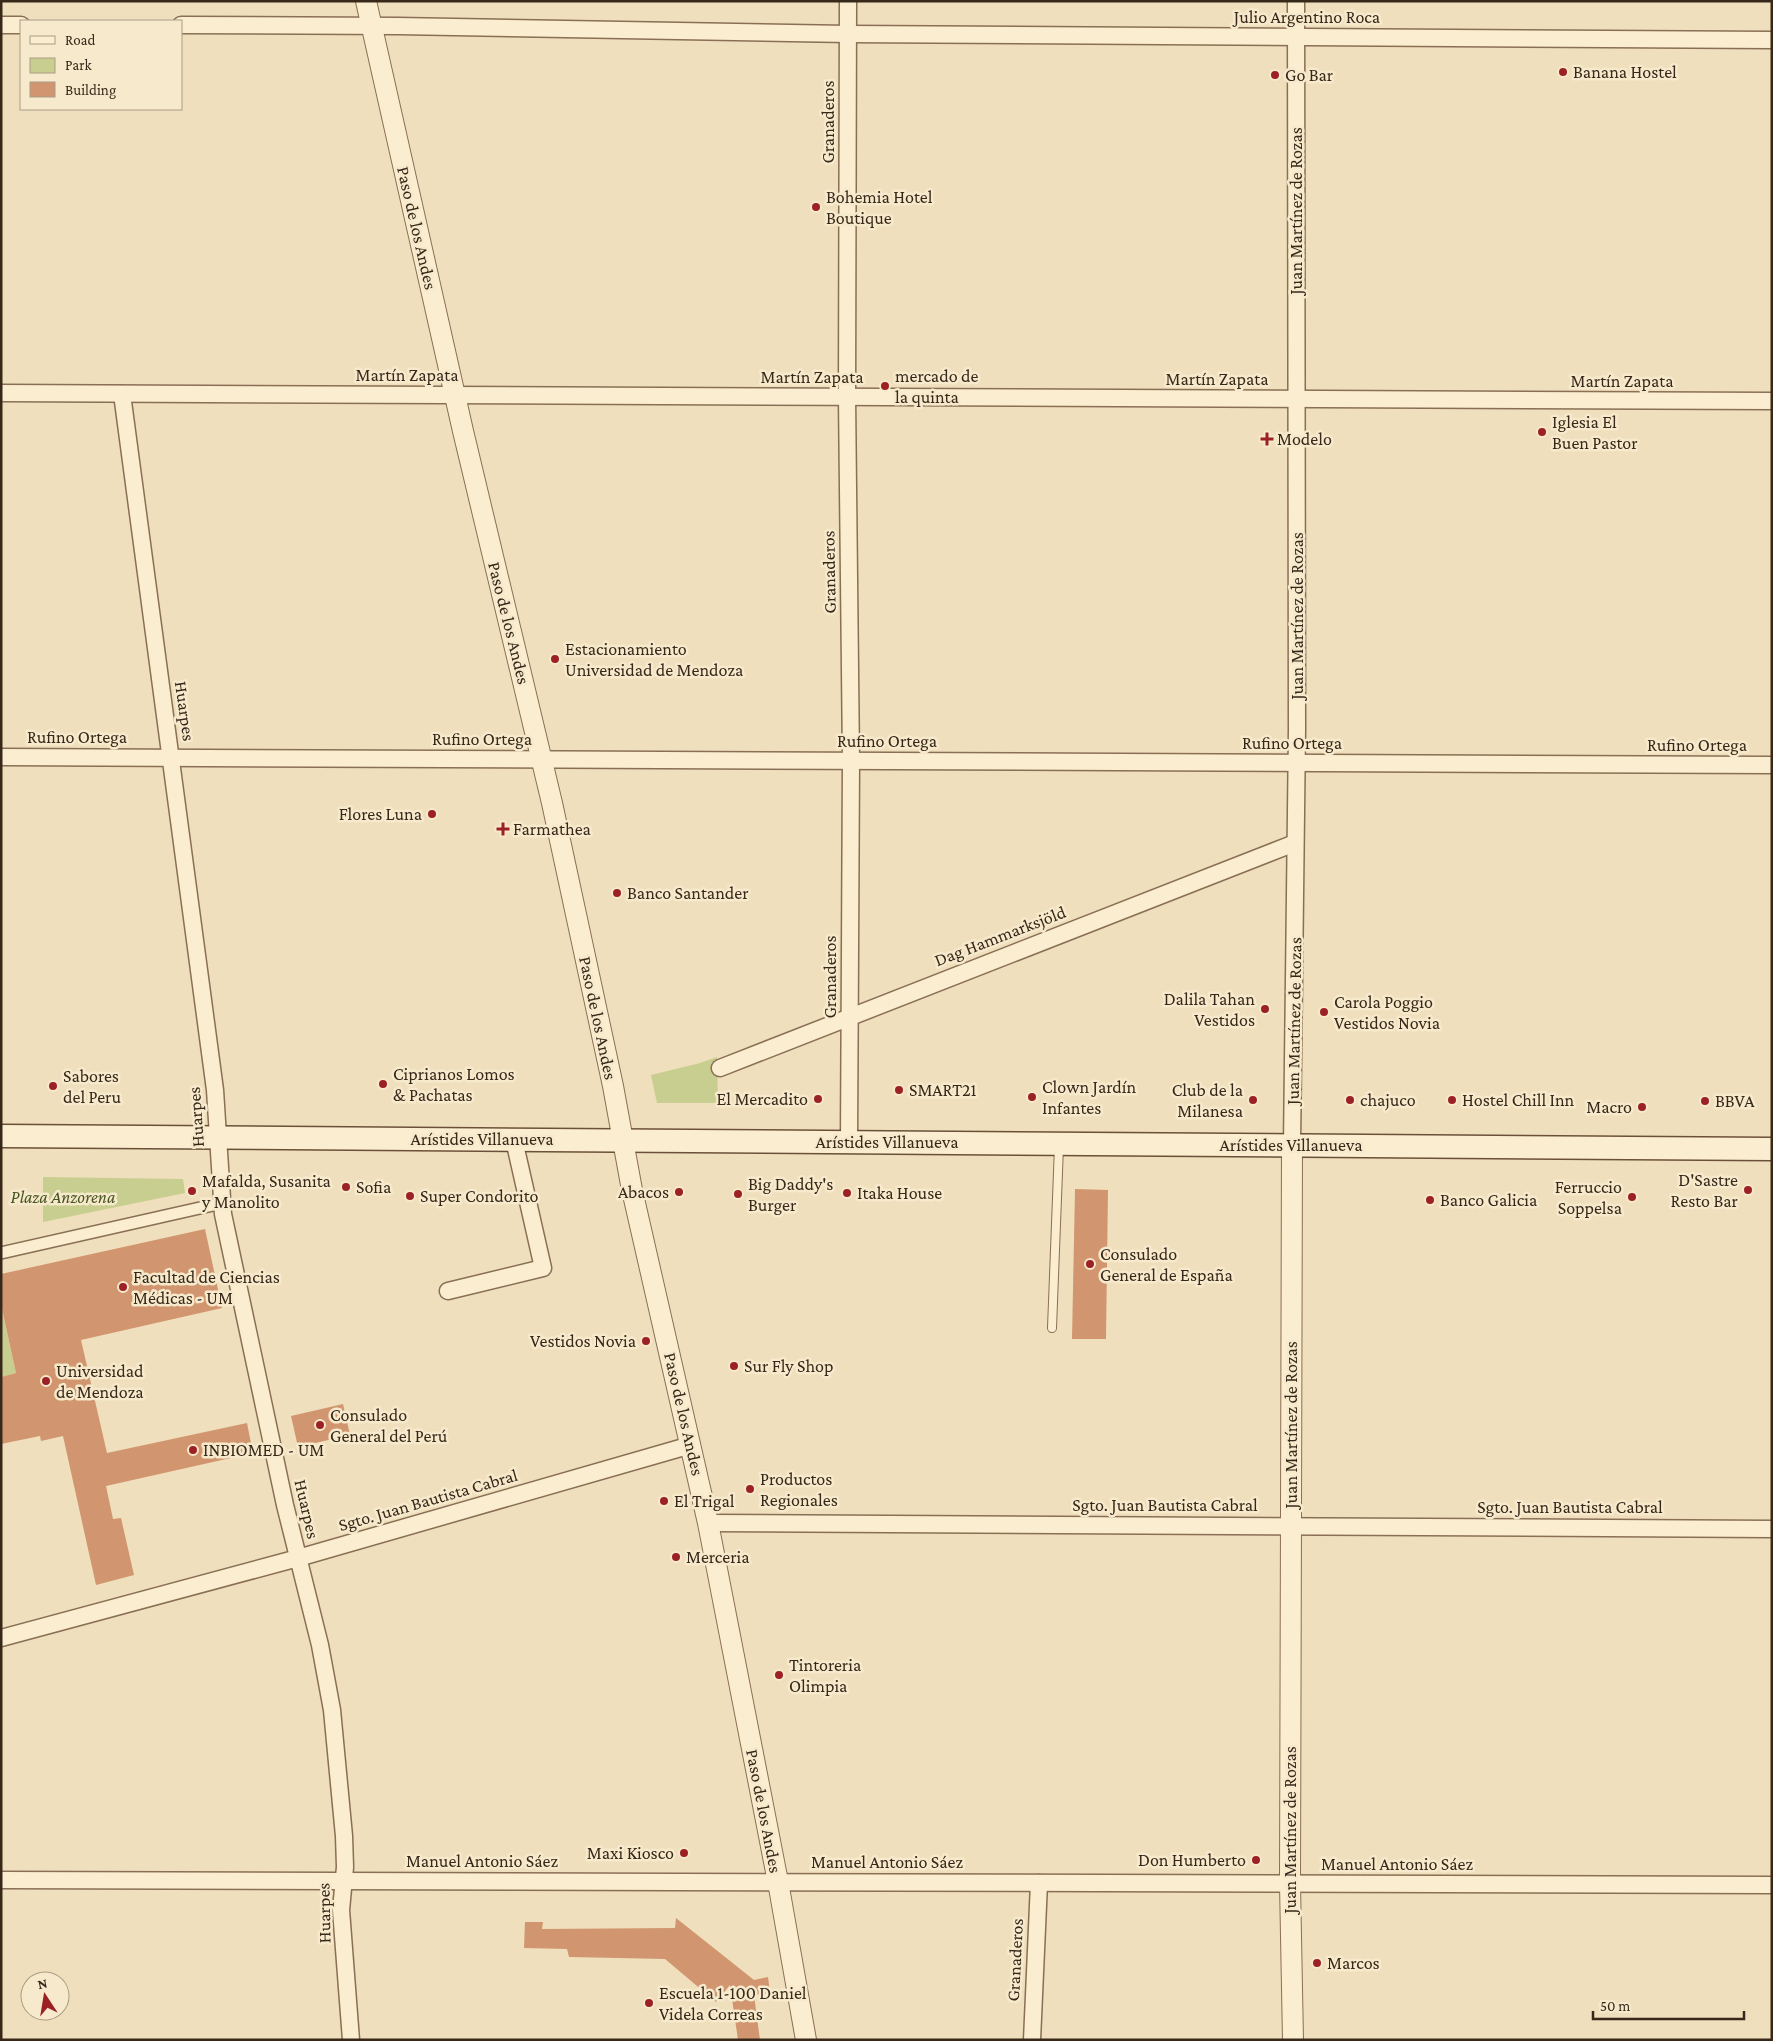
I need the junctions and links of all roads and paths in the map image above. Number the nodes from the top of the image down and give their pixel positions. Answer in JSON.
{"nodes":[{"id":1,"x":366,"y":1,"type":"edge"},
{"id":2,"x":848,"y":1,"type":"edge"},
{"id":3,"x":1296,"y":1,"type":"edge"},
{"id":4,"x":1,"y":25,"type":"edge"},
{"id":5,"x":20,"y":25,"type":"edge"},
{"id":6,"x":182,"y":25,"type":"edge"},
{"id":7,"x":371,"y":26,"type":"junction"},
{"id":8,"x":848,"y":34,"type":"junction"},
{"id":9,"x":1297,"y":37,"type":"junction"},
{"id":10,"x":1772,"y":40,"type":"edge"},
{"id":11,"x":1,"y":393,"type":"edge"},
{"id":12,"x":122,"y":394,"type":"junction"},
{"id":13,"x":454,"y":395,"type":"junction"},
{"id":14,"x":847,"y":397,"type":"junction"},
{"id":15,"x":1296,"y":399,"type":"junction"},
{"id":16,"x":1772,"y":401,"type":"edge"},
{"id":17,"x":1,"y":757,"type":"edge"},
{"id":18,"x":171,"y":757,"type":"junction"},
{"id":19,"x":541,"y":759,"type":"junction"},
{"id":20,"x":851,"y":760,"type":"junction"},
{"id":21,"x":1296,"y":763,"type":"junction"},
{"id":22,"x":1772,"y":765,"type":"edge"},
{"id":23,"x":1296,"y":843,"type":"junction"},
{"id":24,"x":850,"y":1017,"type":"junction"},
{"id":25,"x":720,"y":1068,"type":"dead end"},
{"id":26,"x":1,"y":1136,"type":"edge"},
{"id":27,"x":218,"y":1138,"type":"junction"},
{"id":28,"x":514,"y":1140,"type":"junction"},
{"id":29,"x":623,"y":1140,"type":"junction"},
{"id":30,"x":849,"y":1142,"type":"junction"},
{"id":31,"x":1059,"y":1144,"type":"junction"},
{"id":32,"x":1292,"y":1145,"type":"junction"},
{"id":33,"x":1772,"y":1149,"type":"edge"},
{"id":34,"x":222,"y":1203,"type":"junction"},
{"id":35,"x":1,"y":1253,"type":"edge"},
{"id":36,"x":448,"y":1291,"type":"dead end"},
{"id":37,"x":1052,"y":1328,"type":"dead end"},
{"id":38,"x":691,"y":1445,"type":"junction"},
{"id":39,"x":708,"y":1523,"type":"junction"},
{"id":40,"x":1291,"y":1525,"type":"junction"},
{"id":41,"x":1772,"y":1529,"type":"edge"},
{"id":42,"x":298,"y":1558,"type":"junction"},
{"id":43,"x":1,"y":1638,"type":"edge"},
{"id":44,"x":1,"y":1880,"type":"edge"},
{"id":45,"x":343,"y":1881,"type":"junction"},
{"id":46,"x":778,"y":1882,"type":"junction"},
{"id":47,"x":1039,"y":1883,"type":"junction"},
{"id":48,"x":1290,"y":1884,"type":"junction"},
{"id":49,"x":1772,"y":1885,"type":"edge"},
{"id":50,"x":351,"y":2040,"type":"edge"},
{"id":51,"x":806,"y":2040,"type":"edge"},
{"id":52,"x":1032,"y":2040,"type":"edge"},
{"id":53,"x":1293,"y":2040,"type":"edge"}],
"edges":[{"from":1,"to":7,"type":"street","name":"Paso de los Andes"},
{"from":2,"to":8,"type":"street","name":"Granaderos"},
{"from":3,"to":9,"type":"street","name":"Juan Martínez de Rozas"},
{"from":4,"to":5,"type":"street"},
{"from":6,"to":7,"type":"street","name":"Julio Argentino Roca"},
{"from":7,"to":8,"type":"street","name":"Julio Argentino Roca"},
{"from":7,"to":13,"type":"street","name":"Paso de los Andes"},
{"from":8,"to":9,"type":"street","name":"Julio Argentino Roca"},
{"from":8,"to":14,"type":"street","name":"Granaderos"},
{"from":9,"to":10,"type":"street","name":"Julio Argentino Roca"},
{"from":9,"to":15,"type":"street","name":"Juan Martínez de Rozas"},
{"from":11,"to":12,"type":"street","name":"Martín Zapata"},
{"from":12,"to":13,"type":"street","name":"Martín Zapata"},
{"from":12,"to":18,"type":"street","name":"Huarpes"},
{"from":13,"to":14,"type":"street","name":"Martín Zapata"},
{"from":13,"to":19,"type":"street","name":"Paso de los Andes"},
{"from":14,"to":15,"type":"street","name":"Martín Zapata"},
{"from":14,"to":20,"type":"street","name":"Granaderos"},
{"from":15,"to":16,"type":"street","name":"Martín Zapata"},
{"from":15,"to":21,"type":"street","name":"Juan Martínez de Rozas"},
{"from":17,"to":18,"type":"street","name":"Rufino Ortega"},
{"from":18,"to":19,"type":"street","name":"Rufino Ortega"},
{"from":18,"to":27,"type":"street","name":"Huarpes"},
{"from":19,"to":20,"type":"street","name":"Rufino Ortega"},
{"from":19,"to":29,"type":"street","name":"Paso de los Andes"},
{"from":20,"to":21,"type":"street","name":"Rufino Ortega"},
{"from":20,"to":24,"type":"street","name":"Granaderos"},
{"from":21,"to":22,"type":"street","name":"Rufino Ortega"},
{"from":21,"to":23,"type":"street","name":"Juan Martínez de Rozas"},
{"from":23,"to":24,"type":"street","name":"Dag Hammarksjöld"},
{"from":23,"to":32,"type":"street","name":"Juan Martínez de Rozas"},
{"from":24,"to":25,"type":"street","name":"Dag Hammarksjöld"},
{"from":24,"to":30,"type":"street","name":"Granaderos"},
{"from":26,"to":27,"type":"main road","name":"Arístides Villanueva"},
{"from":27,"to":28,"type":"main road","name":"Arístides Villanueva"},
{"from":27,"to":34,"type":"street","name":"Huarpes"},
{"from":28,"to":29,"type":"main road","name":"Arístides Villanueva"},
{"from":28,"to":36,"type":"street"},
{"from":29,"to":30,"type":"main road","name":"Arístides Villanueva"},
{"from":29,"to":38,"type":"street","name":"Paso de los Andes"},
{"from":30,"to":31,"type":"main road","name":"Arístides Villanueva"},
{"from":31,"to":32,"type":"main road","name":"Arístides Villanueva"},
{"from":31,"to":37,"type":"lane"},
{"from":32,"to":33,"type":"main road","name":"Arístides Villanueva"},
{"from":32,"to":40,"type":"street","name":"Juan Martínez de Rozas"},
{"from":34,"to":35,"type":"street"},
{"from":34,"to":42,"type":"street","name":"Huarpes"},
{"from":38,"to":39,"type":"street","name":"Paso de los Andes"},
{"from":38,"to":42,"type":"street","name":"Sgto. Juan Bautista Cabral"},
{"from":39,"to":40,"type":"street","name":"Sgto. Juan Bautista Cabral"},
{"from":39,"to":46,"type":"street","name":"Paso de los Andes"},
{"from":40,"to":41,"type":"street","name":"Sgto. Juan Bautista Cabral"},
{"from":40,"to":48,"type":"street","name":"Juan Martínez de Rozas"},
{"from":42,"to":43,"type":"street","name":"Sgto. Juan Bautista Cabral"},
{"from":42,"to":45,"type":"street","name":"Huarpes"},
{"from":44,"to":45,"type":"street","name":"Manuel Antonio Sáez"},
{"from":45,"to":46,"type":"street","name":"Manuel Antonio Sáez"},
{"from":45,"to":50,"type":"street","name":"Huarpes"},
{"from":46,"to":47,"type":"street","name":"Manuel Antonio Sáez"},
{"from":46,"to":51,"type":"street","name":"Paso de los Andes"},
{"from":47,"to":48,"type":"street","name":"Manuel Antonio Sáez"},
{"from":47,"to":52,"type":"street","name":"Granaderos"},
{"from":48,"to":49,"type":"street","name":"Manuel Antonio Sáez"},
{"from":48,"to":53,"type":"street","name":"Juan Martínez de Rozas"}]}
